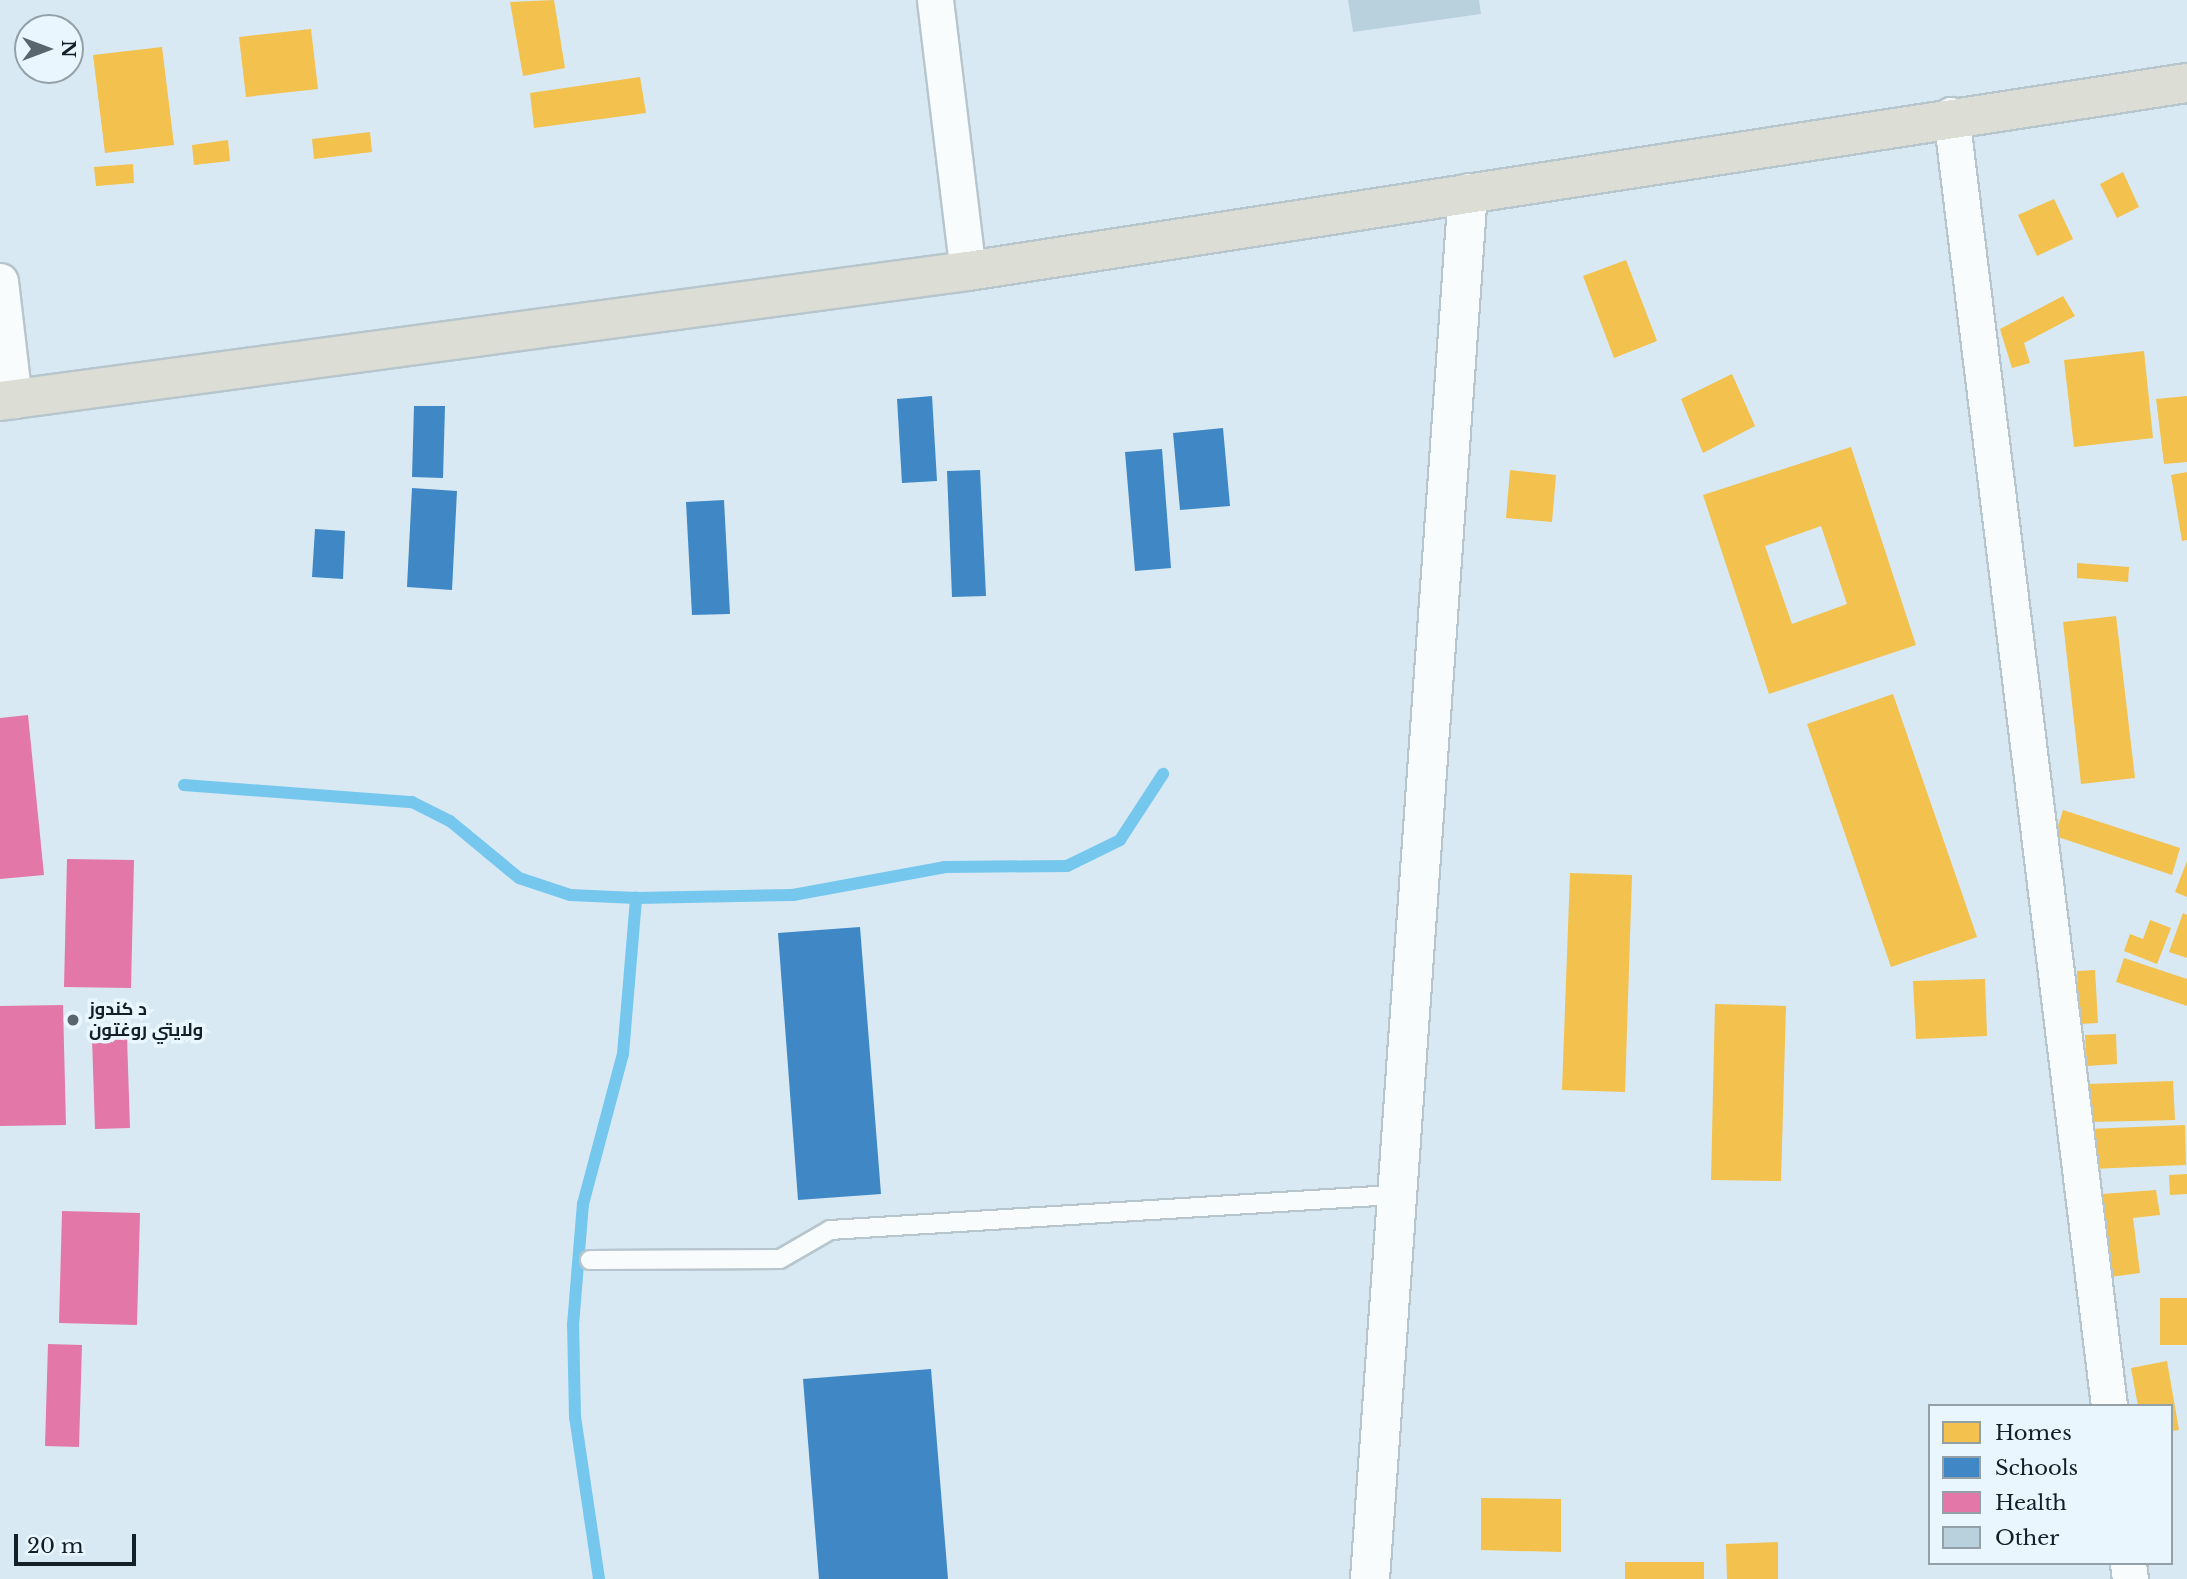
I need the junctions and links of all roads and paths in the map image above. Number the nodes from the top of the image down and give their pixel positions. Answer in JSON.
{"nodes":[{"id":1,"x":935,"y":0,"type":"edge"},
{"id":2,"x":2187,"y":83,"type":"edge"},
{"id":3,"x":1951,"y":115,"type":"junction"},
{"id":4,"x":1468,"y":193,"type":"junction"},
{"id":5,"x":968,"y":271,"type":"junction"},
{"id":6,"x":0,"y":281,"type":"edge"},
{"id":7,"x":7,"y":400,"type":"edge"},
{"id":8,"x":1393,"y":1195,"type":"junction"},
{"id":9,"x":590,"y":1260,"type":"dead end"},
{"id":10,"x":2109,"y":1404,"type":"edge"},
{"id":11,"x":1370,"y":1579,"type":"edge"}],
"edges":[{"from":1,"to":5,"type":"street"},
{"from":2,"to":3,"type":"highway"},
{"from":3,"to":4,"type":"highway"},
{"from":3,"to":10,"type":"street"},
{"from":4,"to":5,"type":"highway"},
{"from":4,"to":8,"type":"street"},
{"from":5,"to":7,"type":"highway"},
{"from":6,"to":7,"type":"street"},
{"from":8,"to":9,"type":"lane"},
{"from":8,"to":11,"type":"street"}]}
